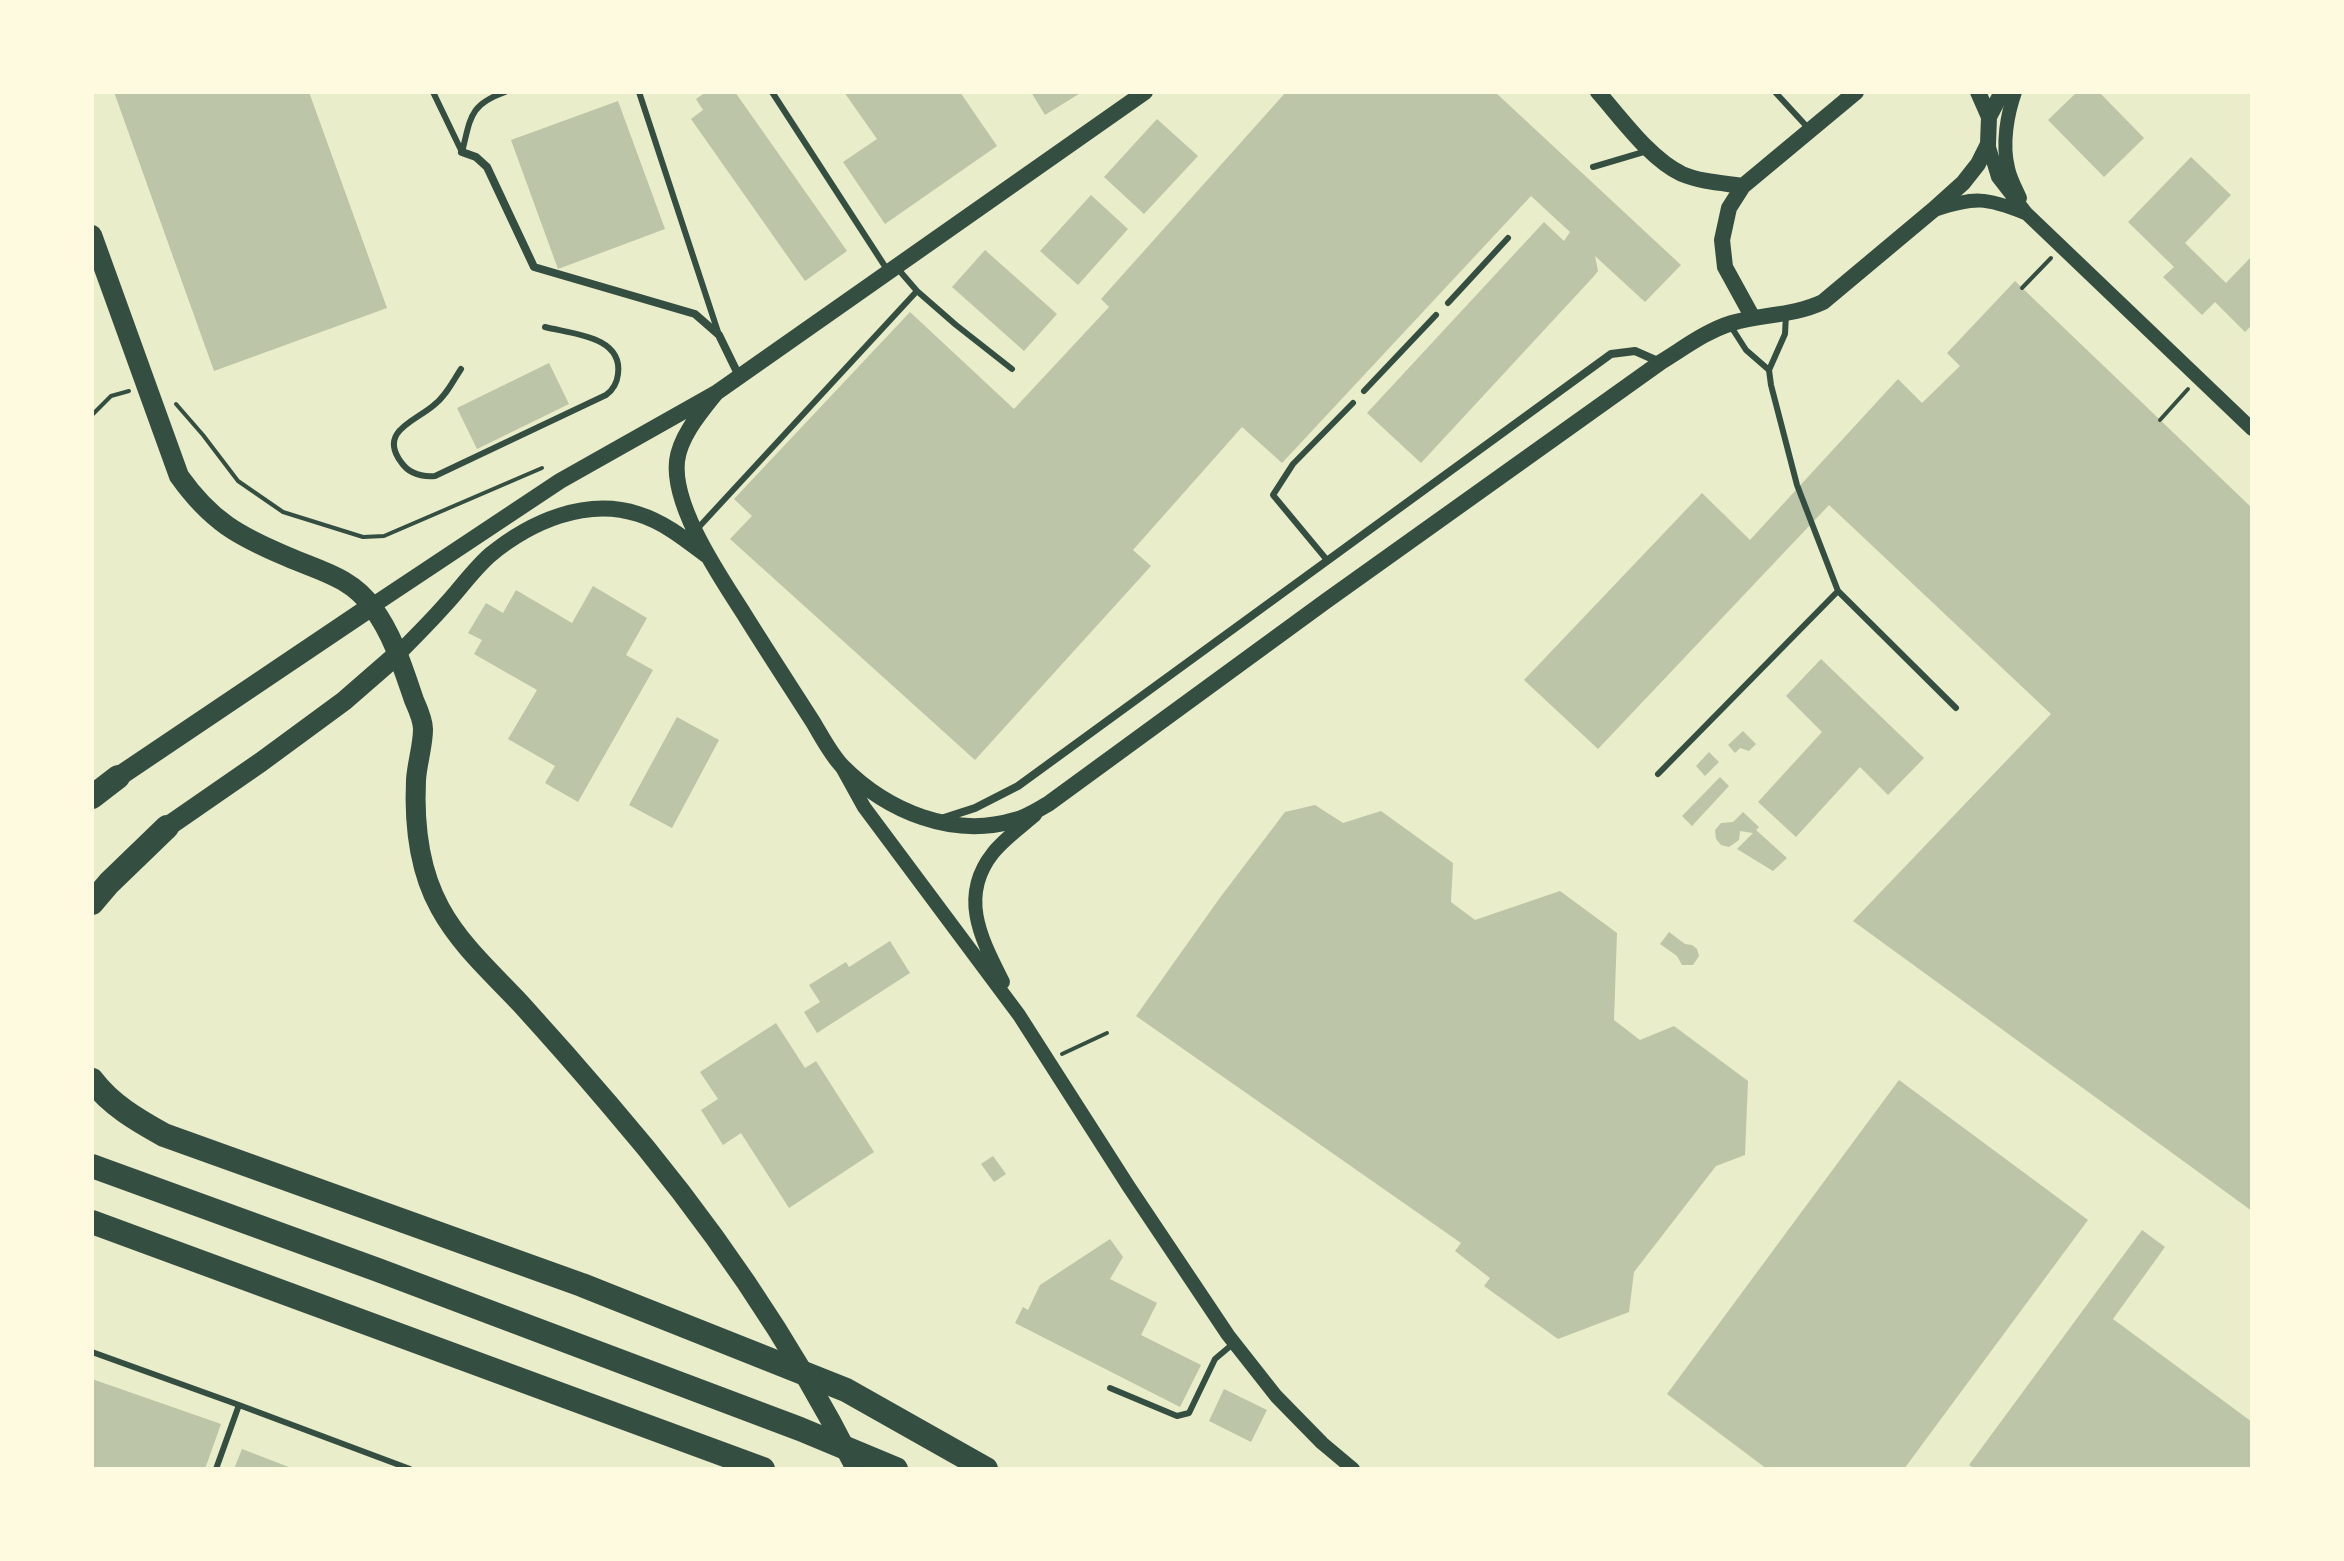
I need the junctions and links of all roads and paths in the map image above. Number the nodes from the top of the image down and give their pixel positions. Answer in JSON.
{"nodes":[{"id":1,"x":433,"y":92,"type":"edge"},
{"id":2,"x":480,"y":92,"type":"edge"},
{"id":3,"x":505,"y":92,"type":"edge"},
{"id":4,"x":639,"y":92,"type":"edge"},
{"id":5,"x":772,"y":92,"type":"edge"},
{"id":6,"x":1145,"y":92,"type":"edge"},
{"id":7,"x":1598,"y":92,"type":"edge"},
{"id":8,"x":1775,"y":92,"type":"edge"},
{"id":9,"x":1856,"y":92,"type":"edge"},
{"id":10,"x":1978,"y":92,"type":"edge"},
{"id":11,"x":2002,"y":92,"type":"edge"},
{"id":12,"x":2015,"y":92,"type":"edge"},
{"id":13,"x":483,"y":100,"type":"junction"},
{"id":14,"x":1989,"y":117,"type":"junction"},
{"id":15,"x":1810,"y":130,"type":"junction"},
{"id":16,"x":1988,"y":144,"type":"junction"},
{"id":17,"x":1650,"y":150,"type":"junction"},
{"id":18,"x":462,"y":152,"type":"junction"},
{"id":19,"x":1593,"y":167,"type":"dead end"},
{"id":20,"x":1743,"y":186,"type":"junction"},
{"id":21,"x":1933,"y":210,"type":"junction"},
{"id":22,"x":2026,"y":213,"type":"junction"},
{"id":23,"x":92,"y":235,"type":"edge"},
{"id":24,"x":1508,"y":238,"type":"dead end"},
{"id":25,"x":2062,"y":248,"type":"junction"},
{"id":26,"x":892,"y":269,"type":"junction"},
{"id":27,"x":2022,"y":288,"type":"dead end"},
{"id":28,"x":917,"y":291,"type":"junction"},
{"id":29,"x":1448,"y":303,"type":"dead end"},
{"id":30,"x":1786,"y":314,"type":"junction"},
{"id":31,"x":1436,"y":315,"type":"dead end"},
{"id":32,"x":1753,"y":318,"type":"junction"},
{"id":33,"x":1729,"y":324,"type":"junction"},
{"id":34,"x":545,"y":327,"type":"dead end"},
{"id":35,"x":719,"y":335,"type":"junction"},
{"id":36,"x":1661,"y":362,"type":"junction"},
{"id":37,"x":461,"y":369,"type":"dead end"},
{"id":38,"x":1012,"y":369,"type":"dead end"},
{"id":39,"x":1769,"y":370,"type":"junction"},
{"id":40,"x":739,"y":376,"type":"junction"},
{"id":41,"x":2199,"y":379,"type":"junction"},
{"id":42,"x":132,"y":390,"type":"dead end"},
{"id":43,"x":1364,"y":391,"type":"dead end"},
{"id":44,"x":716,"y":393,"type":"junction"},
{"id":45,"x":1353,"y":403,"type":"dead end"},
{"id":46,"x":175,"y":404,"type":"dead end"},
{"id":47,"x":92,"y":415,"type":"edge"},
{"id":48,"x":2160,"y":420,"type":"dead end"},
{"id":49,"x":2252,"y":429,"type":"edge"},
{"id":50,"x":472,"y":498,"type":"dead end"},
{"id":51,"x":696,"y":531,"type":"junction"},
{"id":52,"x":708,"y":556,"type":"junction"},
{"id":53,"x":1327,"y":560,"type":"junction"},
{"id":54,"x":1838,"y":591,"type":"junction"},
{"id":55,"x":372,"y":606,"type":"junction"},
{"id":56,"x":398,"y":654,"type":"junction"},
{"id":57,"x":1956,"y":708,"type":"dead end"},
{"id":58,"x":841,"y":765,"type":"junction"},
{"id":59,"x":1658,"y":774,"type":"dead end"},
{"id":60,"x":118,"y":777,"type":"joint"},
{"id":61,"x":92,"y":797,"type":"edge"},
{"id":62,"x":1048,"y":804,"type":"junction"},
{"id":63,"x":935,"y":821,"type":"junction"},
{"id":64,"x":167,"y":827,"type":"joint"},
{"id":65,"x":92,"y":903,"type":"edge"},
{"id":66,"x":1019,"y":1015,"type":"junction"},
{"id":67,"x":1107,"y":1033,"type":"dead end"},
{"id":68,"x":1047,"y":1061,"type":"junction"},
{"id":69,"x":92,"y":1080,"type":"edge"},
{"id":70,"x":92,"y":1166,"type":"edge"},
{"id":71,"x":92,"y":1222,"type":"edge"},
{"id":72,"x":1234,"y":1343,"type":"junction"},
{"id":73,"x":92,"y":1352,"type":"edge"},
{"id":74,"x":1110,"y":1388,"type":"dead end"},
{"id":75,"x":239,"y":1405,"type":"junction"},
{"id":76,"x":216,"y":1469,"type":"edge"},
{"id":77,"x":410,"y":1469,"type":"edge"},
{"id":78,"x":763,"y":1469,"type":"edge"},
{"id":79,"x":856,"y":1469,"type":"edge"},
{"id":80,"x":896,"y":1469,"type":"edge"},
{"id":81,"x":986,"y":1469,"type":"edge"},
{"id":82,"x":1353,"y":1469,"type":"edge"}],
"edges":[{"from":1,"to":18,"type":"lane"},
{"from":2,"to":13,"type":"lane"},
{"from":3,"to":13,"type":"lane"},
{"from":4,"to":35,"type":"lane"},
{"from":5,"to":26,"type":"lane"},
{"from":6,"to":26,"type":"main road"},
{"from":7,"to":17,"type":"main road"},
{"from":8,"to":15,"type":"lane"},
{"from":9,"to":15,"type":"main road"},
{"from":10,"to":14,"type":"main road"},
{"from":11,"to":14,"type":"main road"},
{"from":12,"to":22,"type":"street"},
{"from":13,"to":18,"type":"lane"},
{"from":14,"to":16,"type":"main road"},
{"from":15,"to":20,"type":"main road"},
{"from":16,"to":21,"type":"main road"},
{"from":16,"to":22,"type":"street"},
{"from":17,"to":19,"type":"lane"},
{"from":17,"to":20,"type":"main road"},
{"from":18,"to":35,"type":"street"},
{"from":20,"to":32,"type":"main road"},
{"from":21,"to":22,"type":"street"},
{"from":21,"to":30,"type":"main road"},
{"from":22,"to":25,"type":"street"},
{"from":23,"to":55,"type":"main road"},
{"from":24,"to":29,"type":"lane"},
{"from":25,"to":27,"type":"path"},
{"from":25,"to":41,"type":"street"},
{"from":26,"to":28,"type":"lane"},
{"from":26,"to":40,"type":"main road"},
{"from":28,"to":38,"type":"lane"},
{"from":28,"to":51,"type":"lane"},
{"from":30,"to":32,"type":"main road"},
{"from":30,"to":39,"type":"lane"},
{"from":31,"to":43,"type":"lane"},
{"from":32,"to":33,"type":"main road"},
{"from":33,"to":36,"type":"main road"},
{"from":33,"to":39,"type":"lane"},
{"from":34,"to":37,"type":"lane"},
{"from":35,"to":40,"type":"street"},
{"from":36,"to":53,"type":"street"},
{"from":36,"to":62,"type":"main road"},
{"from":39,"to":54,"type":"lane"},
{"from":40,"to":44,"type":"main road"},
{"from":41,"to":48,"type":"path"},
{"from":41,"to":49,"type":"street"},
{"from":42,"to":47,"type":"path"},
{"from":44,"to":51,"type":"main road"},
{"from":44,"to":55,"type":"main road"},
{"from":45,"to":53,"type":"lane"},
{"from":46,"to":50,"type":"path"},
{"from":51,"to":52,"type":"main road"},
{"from":52,"to":56,"type":"main road"},
{"from":52,"to":58,"type":"main road"},
{"from":53,"to":63,"type":"street"},
{"from":54,"to":57,"type":"lane"},
{"from":54,"to":59,"type":"lane"},
{"from":55,"to":56,"type":"main road"},
{"from":55,"to":60,"type":"main road"},
{"from":56,"to":64,"type":"main road"},
{"from":56,"to":79,"type":"main road"},
{"from":58,"to":63,"type":"main road"},
{"from":58,"to":66,"type":"street"},
{"from":60,"to":61,"type":"highway"},
{"from":62,"to":63,"type":"main road"},
{"from":62,"to":66,"type":"street"},
{"from":64,"to":65,"type":"highway"},
{"from":66,"to":68,"type":"street"},
{"from":67,"to":68,"type":"path"},
{"from":68,"to":72,"type":"street"},
{"from":69,"to":81,"type":"highway"},
{"from":70,"to":80,"type":"highway"},
{"from":71,"to":78,"type":"highway"},
{"from":72,"to":74,"type":"lane"},
{"from":72,"to":82,"type":"street"},
{"from":73,"to":75,"type":"lane"},
{"from":75,"to":76,"type":"lane"},
{"from":75,"to":77,"type":"lane"}]}
